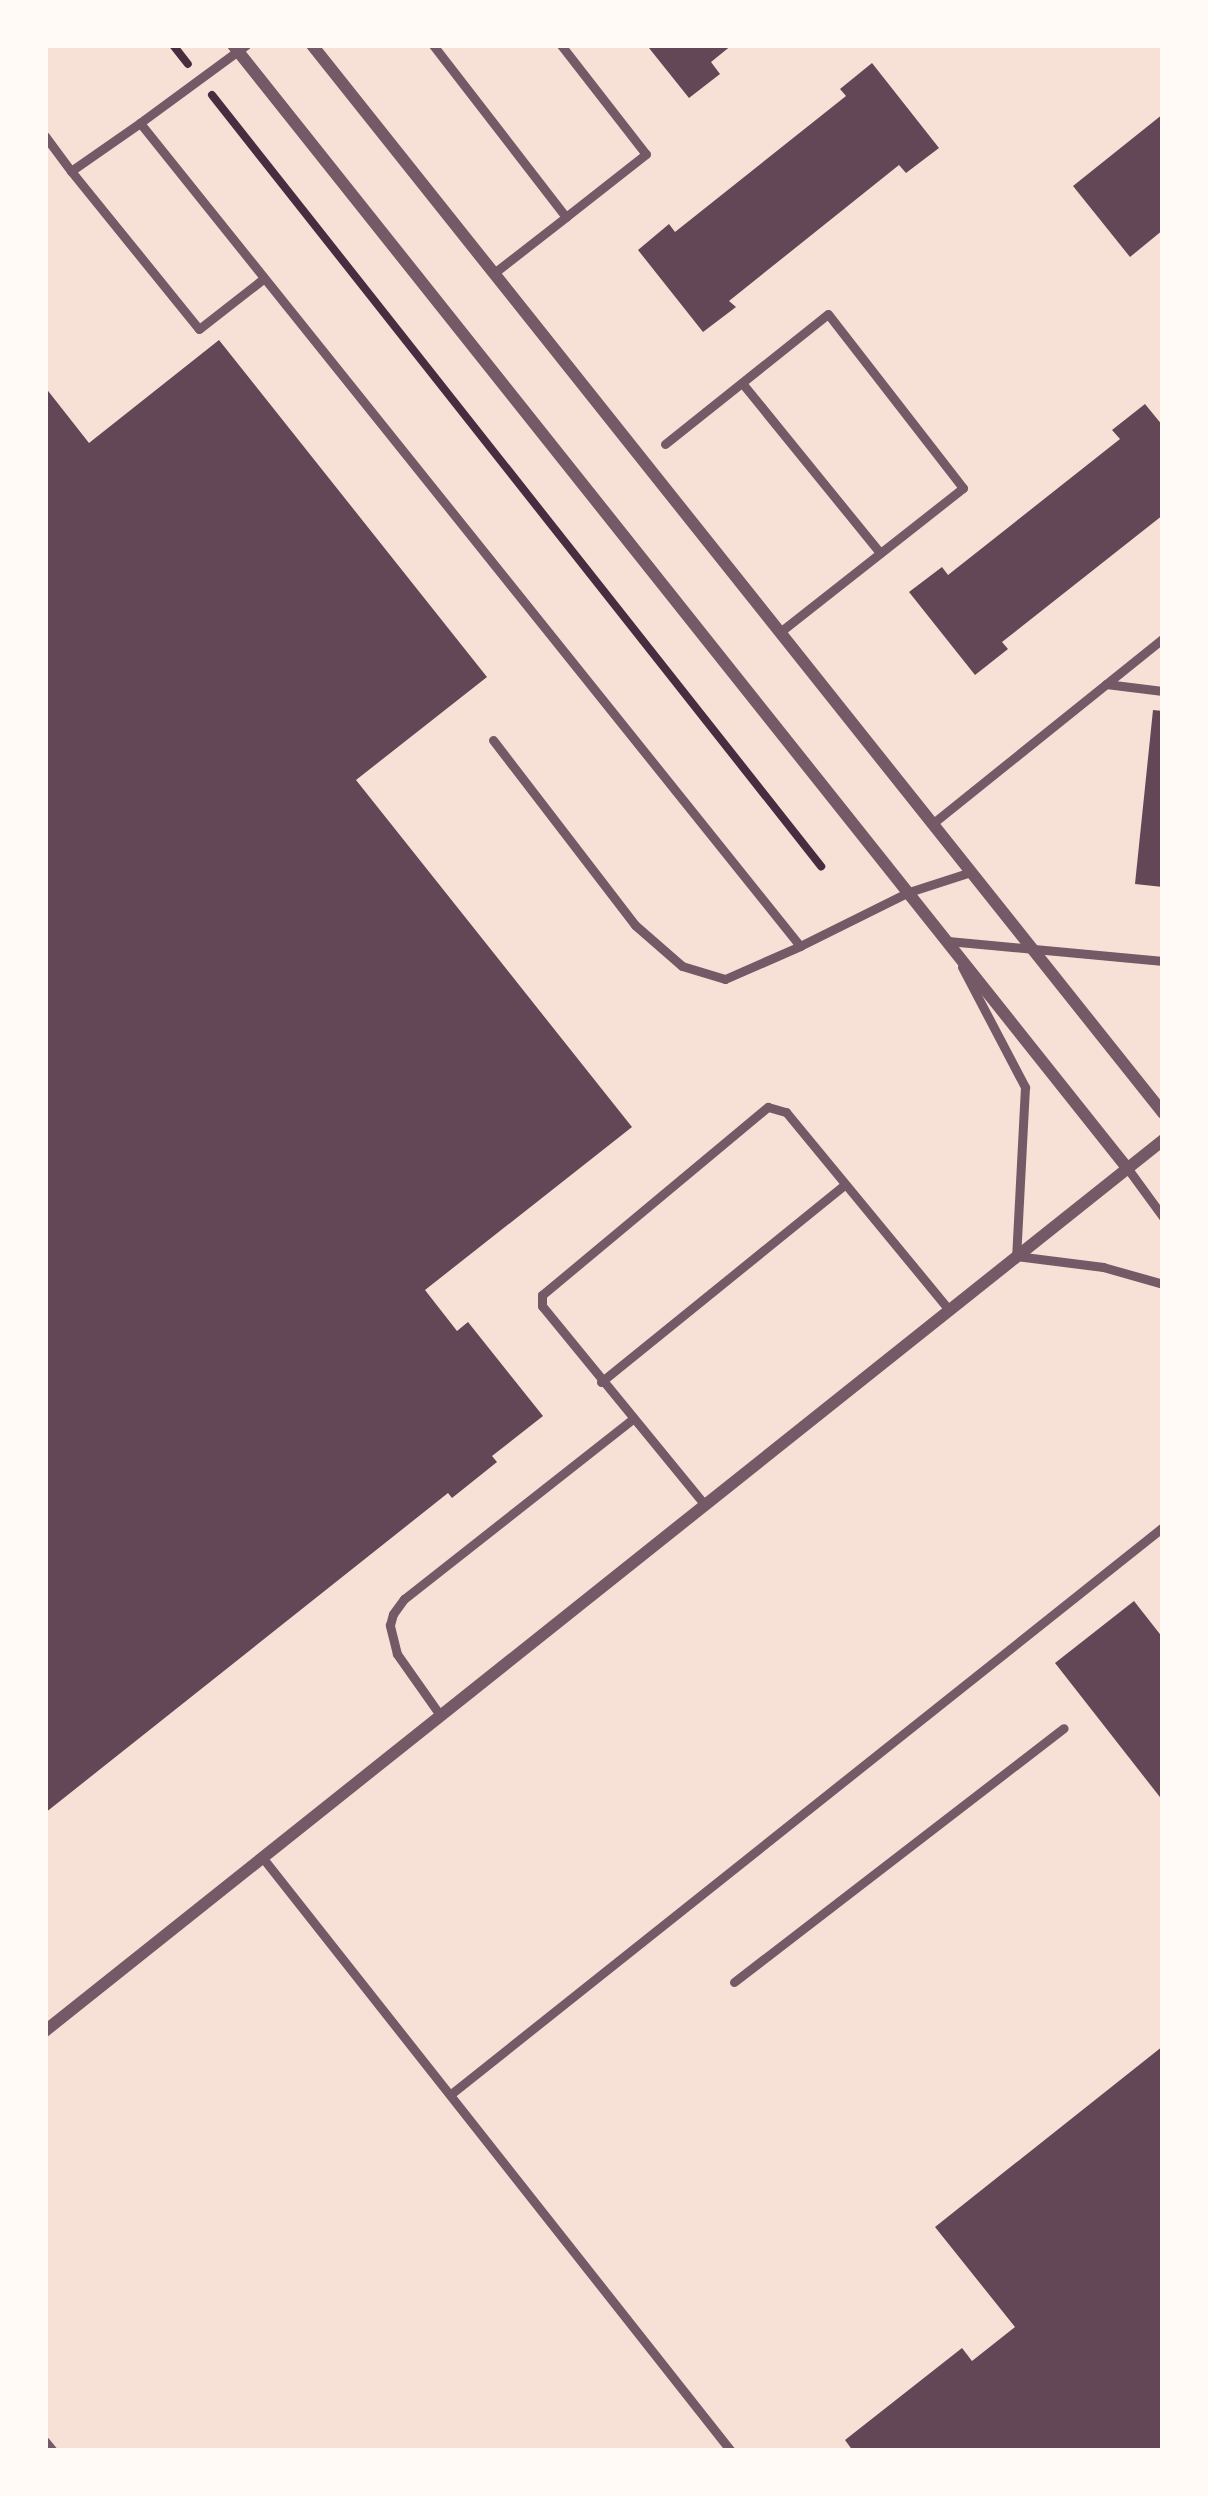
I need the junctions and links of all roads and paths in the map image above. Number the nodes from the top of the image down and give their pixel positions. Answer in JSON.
{"nodes":[{"id":1,"x":172,"y":45,"type":"edge"},
{"id":2,"x":312,"y":45,"type":"edge"},
{"id":3,"x":433,"y":45,"type":"edge"},
{"id":4,"x":561,"y":45,"type":"edge"},
{"id":5,"x":239,"y":47,"type":"edge"},
{"id":6,"x":199,"y":78,"type":"junction"},
{"id":7,"x":140,"y":123,"type":"junction"},
{"id":8,"x":45,"y":136,"type":"edge"},
{"id":9,"x":70,"y":171,"type":"junction"},
{"id":10,"x":566,"y":217,"type":"junction"},
{"id":11,"x":494,"y":273,"type":"junction"},
{"id":12,"x":263,"y":279,"type":"junction"},
{"id":13,"x":742,"y":383,"type":"junction"},
{"id":14,"x":665,"y":444,"type":"dead end"},
{"id":15,"x":880,"y":553,"type":"junction"},
{"id":16,"x":780,"y":632,"type":"junction"},
{"id":17,"x":1163,"y":638,"type":"edge"},
{"id":18,"x":1106,"y":684,"type":"junction"},
{"id":19,"x":1163,"y":692,"type":"edge"},
{"id":20,"x":493,"y":740,"type":"dead end"},
{"id":21,"x":932,"y":824,"type":"junction"},
{"id":22,"x":821,"y":866,"type":"dead end"},
{"id":23,"x":971,"y":872,"type":"junction"},
{"id":24,"x":909,"y":892,"type":"junction"},
{"id":25,"x":948,"y":941,"type":"junction"},
{"id":26,"x":800,"y":946,"type":"junction"},
{"id":27,"x":1033,"y":950,"type":"junction"},
{"id":28,"x":1163,"y":961,"type":"edge"},
{"id":29,"x":1163,"y":1113,"type":"edge"},
{"id":30,"x":1163,"y":1140,"type":"edge"},
{"id":31,"x":1129,"y":1168,"type":"junction"},
{"id":32,"x":844,"y":1184,"type":"junction"},
{"id":33,"x":1163,"y":1217,"type":"edge"},
{"id":34,"x":1016,"y":1256,"type":"junction"},
{"id":35,"x":1163,"y":1284,"type":"edge"},
{"id":36,"x":949,"y":1310,"type":"junction"},
{"id":37,"x":601,"y":1382,"type":"junction"},
{"id":38,"x":633,"y":1419,"type":"junction"},
{"id":39,"x":705,"y":1505,"type":"junction"},
{"id":40,"x":1163,"y":1526,"type":"edge"},
{"id":41,"x":440,"y":1715,"type":"junction"},
{"id":42,"x":1064,"y":1728,"type":"dead end"},
{"id":43,"x":262,"y":1857,"type":"junction"},
{"id":44,"x":734,"y":1982,"type":"dead end"},
{"id":45,"x":45,"y":2031,"type":"edge"},
{"id":46,"x":452,"y":2095,"type":"junction"},
{"id":47,"x":45,"y":2441,"type":"edge"},
{"id":48,"x":53,"y":2451,"type":"edge"},
{"id":49,"x":731,"y":2451,"type":"edge"}],
"edges":[{"from":1,"to":6,"type":"path"},
{"from":2,"to":11,"type":"street"},
{"from":3,"to":10,"type":"lane"},
{"from":4,"to":10,"type":"lane"},
{"from":5,"to":6,"type":"lane"},
{"from":5,"to":24,"type":"street"},
{"from":6,"to":7,"type":"lane"},
{"from":6,"to":22,"type":"path"},
{"from":7,"to":9,"type":"lane"},
{"from":7,"to":12,"type":"lane"},
{"from":8,"to":9,"type":"lane"},
{"from":9,"to":12,"type":"lane"},
{"from":10,"to":11,"type":"lane"},
{"from":11,"to":16,"type":"street"},
{"from":12,"to":26,"type":"lane"},
{"from":13,"to":14,"type":"lane"},
{"from":13,"to":15,"type":"lane"},
{"from":13,"to":15,"type":"lane"},
{"from":15,"to":16,"type":"lane"},
{"from":16,"to":21,"type":"street"},
{"from":17,"to":18,"type":"lane"},
{"from":18,"to":19,"type":"lane"},
{"from":18,"to":21,"type":"lane"},
{"from":20,"to":26,"type":"lane"},
{"from":21,"to":23,"type":"street"},
{"from":23,"to":24,"type":"lane"},
{"from":23,"to":27,"type":"street"},
{"from":24,"to":25,"type":"street"},
{"from":24,"to":26,"type":"lane"},
{"from":25,"to":27,"type":"lane"},
{"from":25,"to":31,"type":"street"},
{"from":25,"to":34,"type":"lane"},
{"from":27,"to":28,"type":"lane"},
{"from":27,"to":29,"type":"street"},
{"from":30,"to":31,"type":"street"},
{"from":31,"to":33,"type":"lane"},
{"from":31,"to":34,"type":"street"},
{"from":32,"to":36,"type":"lane"},
{"from":32,"to":37,"type":"lane"},
{"from":32,"to":37,"type":"lane"},
{"from":34,"to":35,"type":"lane"},
{"from":34,"to":36,"type":"street"},
{"from":36,"to":39,"type":"street"},
{"from":37,"to":38,"type":"lane"},
{"from":38,"to":39,"type":"lane"},
{"from":38,"to":41,"type":"lane"},
{"from":39,"to":41,"type":"street"},
{"from":40,"to":46,"type":"lane"},
{"from":41,"to":43,"type":"street"},
{"from":42,"to":44,"type":"lane"},
{"from":43,"to":45,"type":"street"},
{"from":43,"to":46,"type":"lane"},
{"from":46,"to":49,"type":"lane"},
{"from":47,"to":48,"type":"lane"}]}
